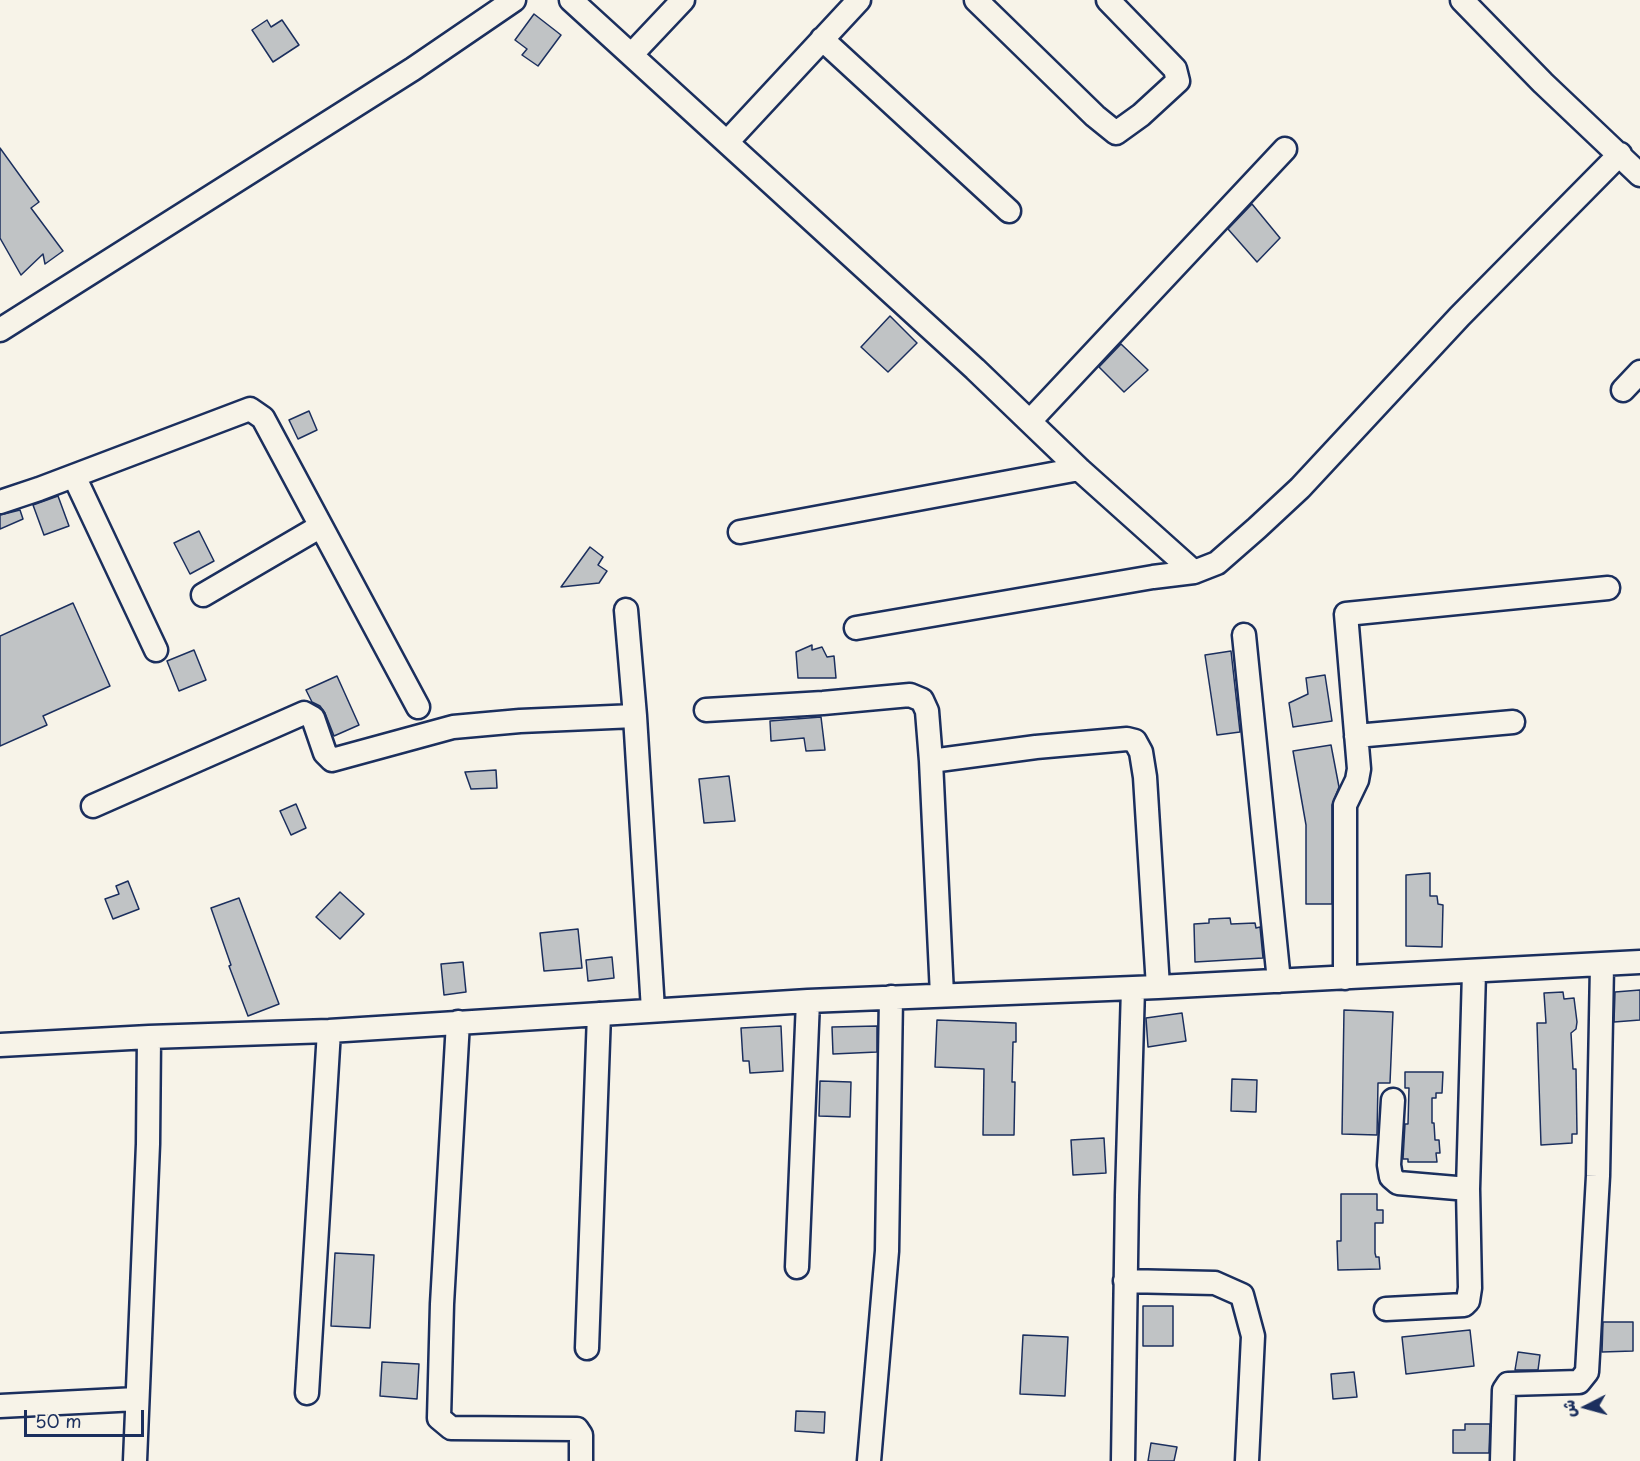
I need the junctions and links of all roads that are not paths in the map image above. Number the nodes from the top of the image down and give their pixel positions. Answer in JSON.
{"nodes":[{"id":1,"x":514,"y":0,"type":"edge"},
{"id":2,"x":572,"y":0,"type":"edge"},
{"id":3,"x":683,"y":0,"type":"edge"},
{"id":4,"x":859,"y":0,"type":"edge"},
{"id":5,"x":976,"y":0,"type":"edge"},
{"id":6,"x":1108,"y":0,"type":"edge"},
{"id":7,"x":1462,"y":0,"type":"edge"},
{"id":8,"x":822,"y":39,"type":"junction"},
{"id":9,"x":632,"y":54,"type":"junction"},
{"id":10,"x":728,"y":141,"type":"junction"},
{"id":11,"x":1285,"y":149,"type":"dead end"},
{"id":12,"x":1620,"y":154,"type":"junction"},
{"id":13,"x":1640,"y":175,"type":"edge"},
{"id":14,"x":1009,"y":211,"type":"dead end"},
{"id":15,"x":0,"y":330,"type":"edge"},
{"id":16,"x":1640,"y":372,"type":"edge"},
{"id":17,"x":1623,"y":390,"type":"dead end"},
{"id":18,"x":1030,"y":421,"type":"junction"},
{"id":19,"x":1079,"y":469,"type":"junction"},
{"id":20,"x":74,"y":476,"type":"junction"},
{"id":21,"x":0,"y":502,"type":"edge"},
{"id":22,"x":321,"y":526,"type":"junction"},
{"id":23,"x":740,"y":532,"type":"dead end"},
{"id":24,"x":1194,"y":572,"type":"junction"},
{"id":25,"x":1608,"y":588,"type":"dead end"},
{"id":26,"x":203,"y":595,"type":"dead end"},
{"id":27,"x":626,"y":610,"type":"dead end"},
{"id":28,"x":856,"y":628,"type":"dead end"},
{"id":29,"x":1244,"y":635,"type":"dead end"},
{"id":30,"x":156,"y":650,"type":"dead end"},
{"id":31,"x":418,"y":707,"type":"dead end"},
{"id":32,"x":706,"y":710,"type":"dead end"},
{"id":33,"x":635,"y":716,"type":"junction"},
{"id":34,"x":1514,"y":722,"type":"dead end"},
{"id":35,"x":1356,"y":736,"type":"junction"},
{"id":36,"x":931,"y":761,"type":"junction"},
{"id":37,"x":93,"y":806,"type":"dead end"},
{"id":38,"x":1640,"y":962,"type":"edge"},
{"id":39,"x":1602,"y":966,"type":"junction"},
{"id":40,"x":1474,"y":972,"type":"junction"},
{"id":41,"x":1345,"y":978,"type":"junction"},
{"id":42,"x":1279,"y":981,"type":"junction"},
{"id":43,"x":1158,"y":987,"type":"junction"},
{"id":44,"x":1133,"y":988,"type":"junction"},
{"id":45,"x":942,"y":995,"type":"junction"},
{"id":46,"x":891,"y":997,"type":"junction"},
{"id":47,"x":808,"y":1001,"type":"junction"},
{"id":48,"x":653,"y":1010,"type":"junction"},
{"id":49,"x":599,"y":1014,"type":"junction"},
{"id":50,"x":458,"y":1022,"type":"junction"},
{"id":51,"x":329,"y":1031,"type":"junction"},
{"id":52,"x":149,"y":1037,"type":"junction"},
{"id":53,"x":0,"y":1045,"type":"edge"},
{"id":54,"x":1394,"y":1100,"type":"dead end"},
{"id":55,"x":1468,"y":1189,"type":"junction"},
{"id":56,"x":797,"y":1267,"type":"dead end"},
{"id":57,"x":1125,"y":1281,"type":"junction"},
{"id":58,"x":1386,"y":1309,"type":"dead end"},
{"id":59,"x":587,"y":1348,"type":"dead end"},
{"id":60,"x":307,"y":1393,"type":"dead end"},
{"id":61,"x":137,"y":1399,"type":"junction"},
{"id":62,"x":0,"y":1406,"type":"edge"},
{"id":63,"x":135,"y":1461,"type":"edge"},
{"id":64,"x":581,"y":1461,"type":"edge"},
{"id":65,"x":869,"y":1461,"type":"edge"},
{"id":66,"x":1123,"y":1461,"type":"edge"},
{"id":67,"x":1247,"y":1461,"type":"edge"},
{"id":68,"x":1502,"y":1461,"type":"edge"}],
"edges":[{"from":1,"to":15,"type":"street"},
{"from":2,"to":9,"type":"street"},
{"from":3,"to":9,"type":"street"},
{"from":4,"to":8,"type":"street"},
{"from":5,"to":6,"type":"street"},
{"from":7,"to":12,"type":"street"},
{"from":8,"to":10,"type":"street"},
{"from":8,"to":14,"type":"street"},
{"from":9,"to":10,"type":"street"},
{"from":10,"to":18,"type":"street"},
{"from":11,"to":18,"type":"street"},
{"from":12,"to":13,"type":"street"},
{"from":12,"to":24,"type":"street"},
{"from":16,"to":17,"type":"street"},
{"from":18,"to":19,"type":"street"},
{"from":19,"to":23,"type":"street"},
{"from":19,"to":24,"type":"street"},
{"from":20,"to":21,"type":"street"},
{"from":20,"to":22,"type":"street"},
{"from":20,"to":30,"type":"street"},
{"from":22,"to":26,"type":"street"},
{"from":22,"to":31,"type":"street"},
{"from":24,"to":28,"type":"street"},
{"from":25,"to":35,"type":"street"},
{"from":27,"to":33,"type":"street"},
{"from":29,"to":42,"type":"street"},
{"from":32,"to":36,"type":"street"},
{"from":33,"to":37,"type":"street"},
{"from":33,"to":48,"type":"street"},
{"from":34,"to":35,"type":"street"},
{"from":35,"to":41,"type":"street"},
{"from":36,"to":43,"type":"street"},
{"from":36,"to":45,"type":"street"},
{"from":38,"to":39,"type":"street"},
{"from":39,"to":40,"type":"street"},
{"from":39,"to":68,"type":"street"},
{"from":40,"to":41,"type":"street"},
{"from":40,"to":55,"type":"street"},
{"from":41,"to":42,"type":"street"},
{"from":42,"to":43,"type":"street"},
{"from":43,"to":44,"type":"street"},
{"from":44,"to":45,"type":"street"},
{"from":44,"to":57,"type":"street"},
{"from":45,"to":46,"type":"street"},
{"from":46,"to":47,"type":"street"},
{"from":46,"to":65,"type":"street"},
{"from":47,"to":48,"type":"street"},
{"from":47,"to":56,"type":"street"},
{"from":48,"to":49,"type":"street"},
{"from":49,"to":50,"type":"street"},
{"from":49,"to":59,"type":"street"},
{"from":50,"to":51,"type":"street"},
{"from":50,"to":64,"type":"street"},
{"from":51,"to":52,"type":"street"},
{"from":51,"to":60,"type":"street"},
{"from":52,"to":53,"type":"street"},
{"from":52,"to":61,"type":"street"},
{"from":54,"to":55,"type":"street"},
{"from":55,"to":58,"type":"street"},
{"from":57,"to":66,"type":"street"},
{"from":57,"to":67,"type":"street"},
{"from":61,"to":62,"type":"street"},
{"from":61,"to":63,"type":"street"}]}
